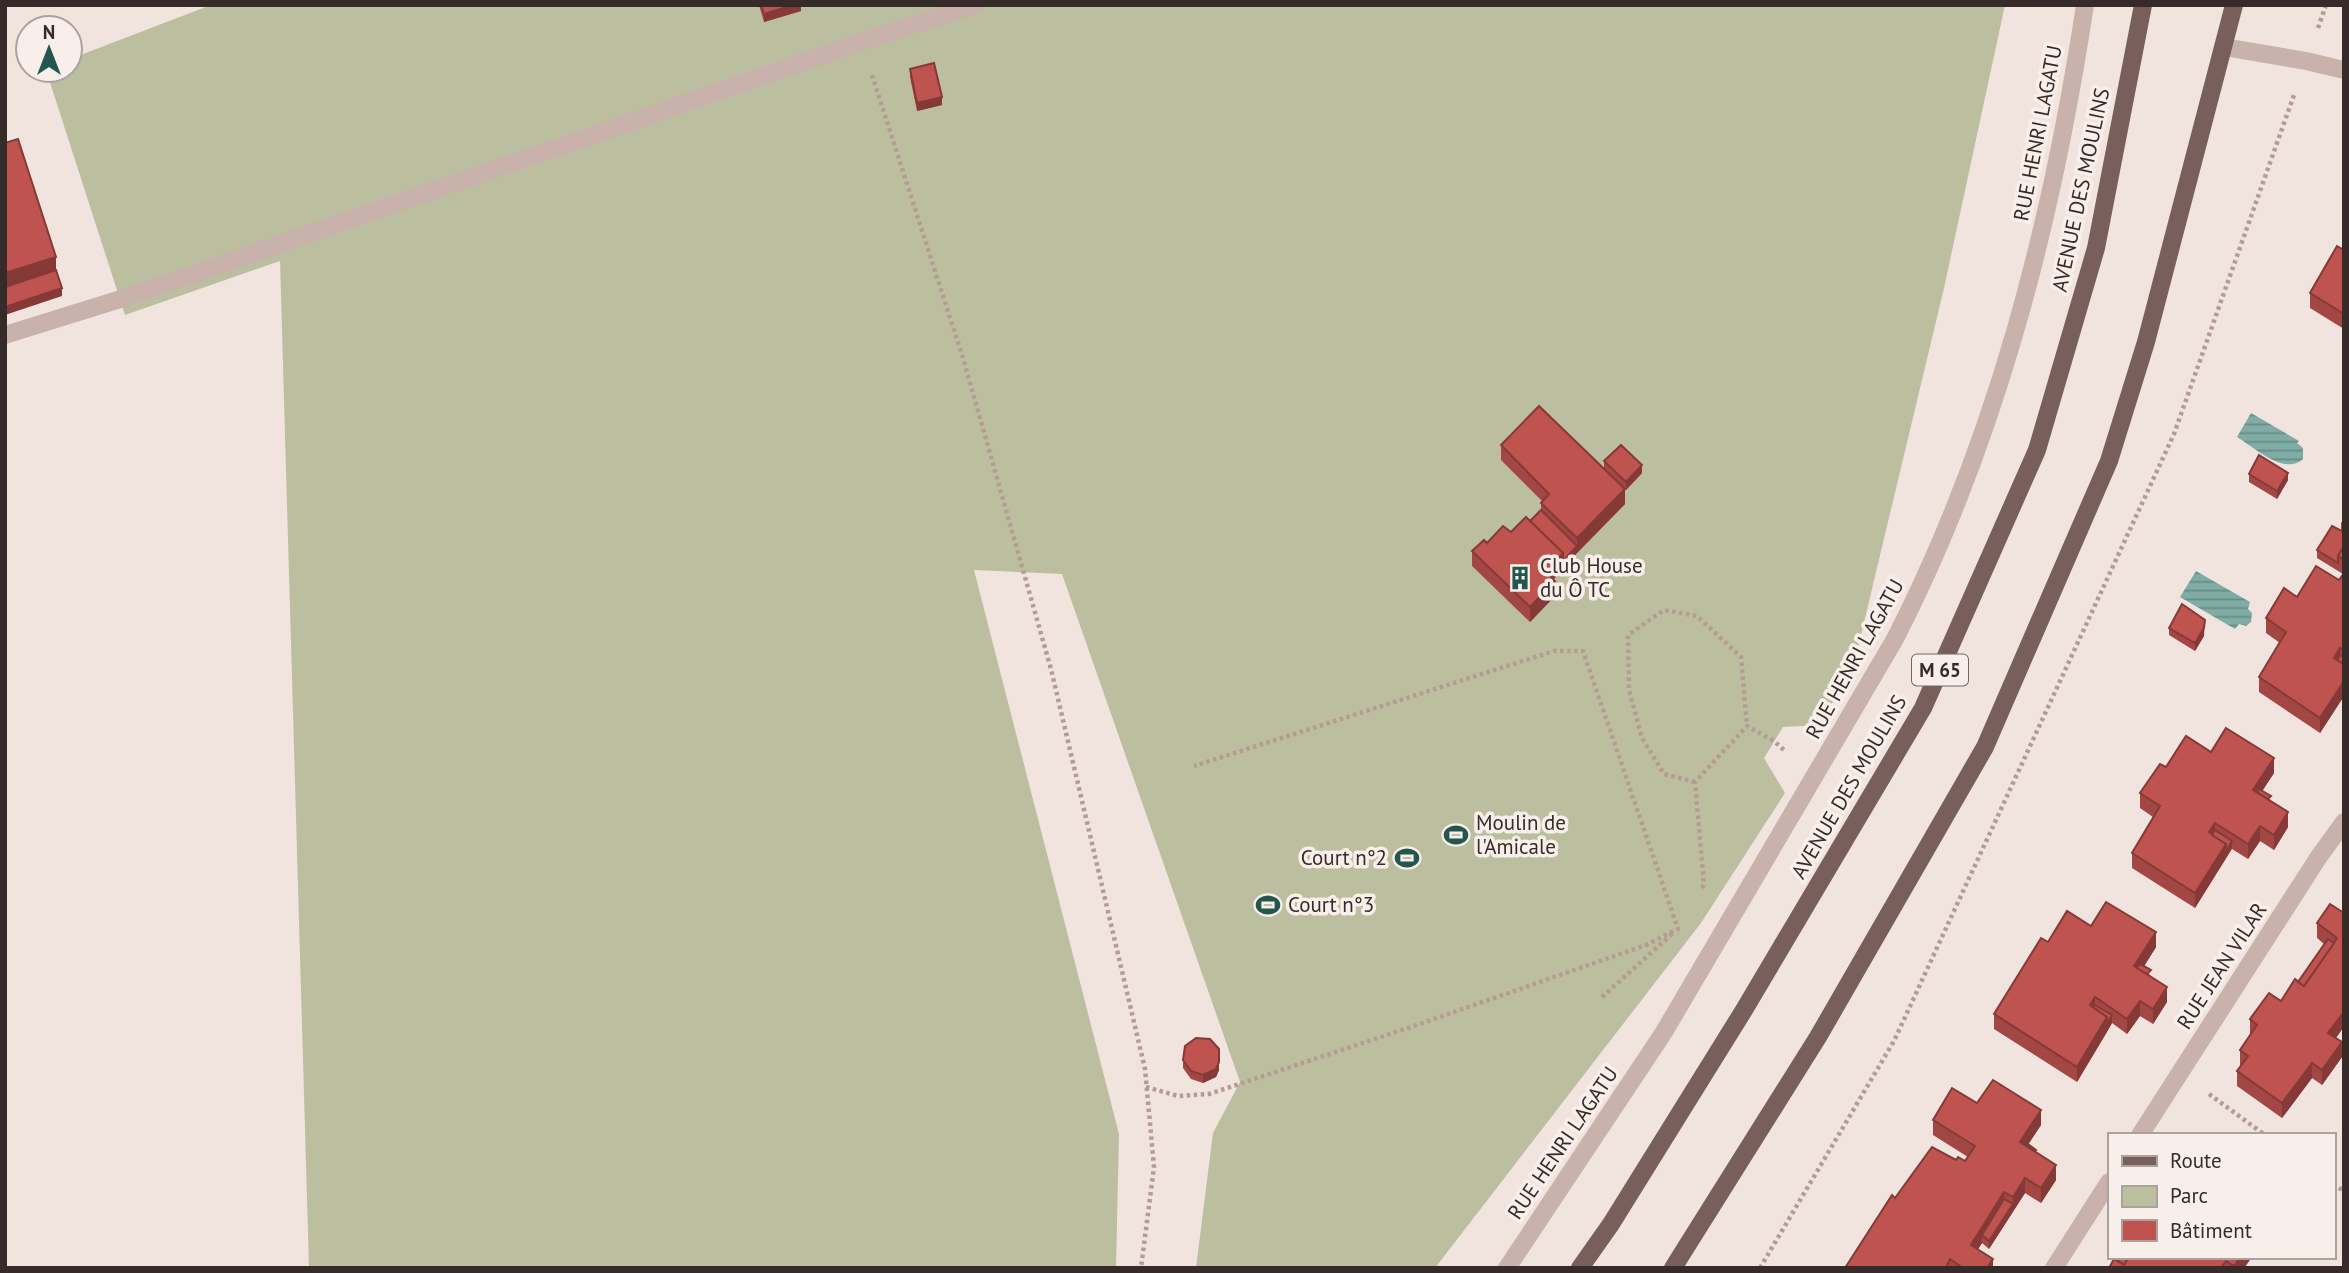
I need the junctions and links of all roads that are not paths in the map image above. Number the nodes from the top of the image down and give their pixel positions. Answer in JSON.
{"nodes":[{"id":1,"x":975,"y":5,"type":"edge"},
{"id":2,"x":2085,"y":5,"type":"edge"},
{"id":3,"x":2143,"y":5,"type":"edge"},
{"id":4,"x":2234,"y":5,"type":"edge"},
{"id":5,"x":2224,"y":47,"type":"junction"},
{"id":6,"x":2344,"y":70,"type":"edge"},
{"id":7,"x":5,"y":335,"type":"edge"},
{"id":8,"x":2344,"y":822,"type":"edge"},
{"id":9,"x":2141,"y":1133,"type":"edge"},
{"id":10,"x":2108,"y":1184,"type":"edge"},
{"id":11,"x":1507,"y":1268,"type":"edge"},
{"id":12,"x":1580,"y":1268,"type":"edge"},
{"id":13,"x":1673,"y":1268,"type":"edge"},
{"id":14,"x":2054,"y":1268,"type":"edge"}],
"edges":[{"from":1,"to":7,"type":"street"},
{"from":2,"to":11,"type":"street","name":"RUE HENRI LAGATU"},
{"from":3,"to":12,"type":"main road","name":"AVENUE DES MOULINS","number":"M 65"},
{"from":4,"to":5,"type":"main road"},
{"from":5,"to":6,"type":"street"},
{"from":5,"to":13,"type":"main road"},
{"from":8,"to":9,"type":"street","name":"RUE JEAN VILAR"},
{"from":10,"to":14,"type":"street"}]}
